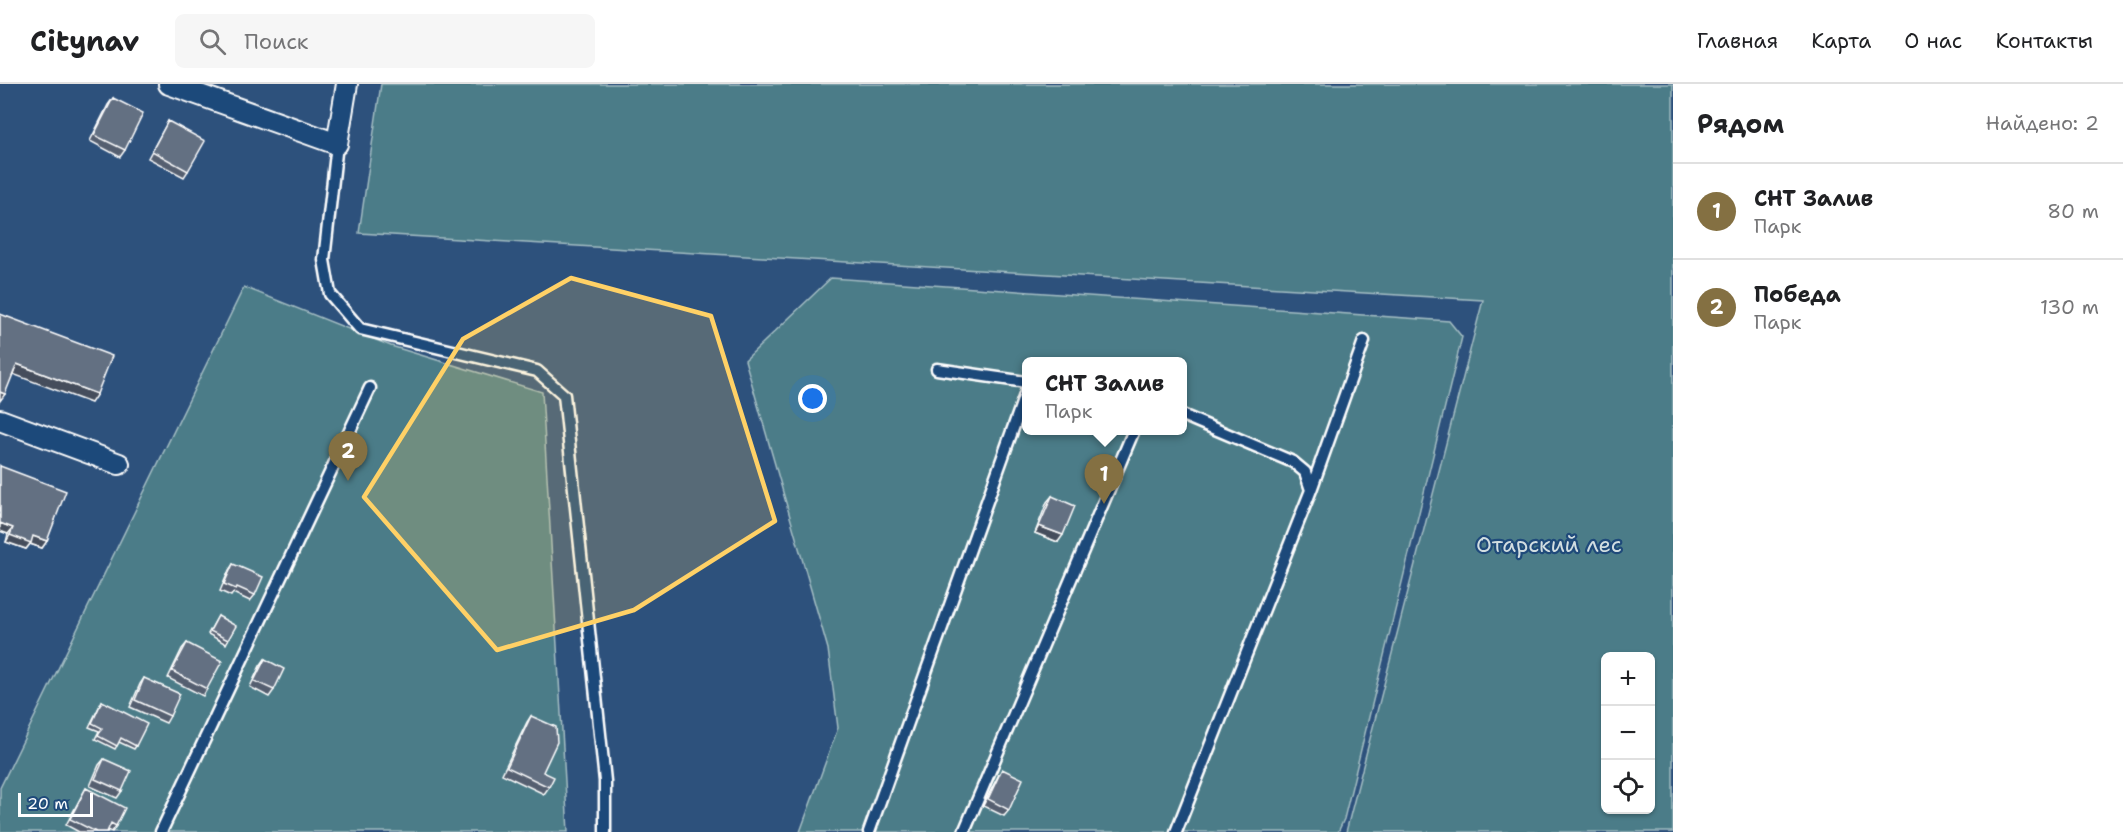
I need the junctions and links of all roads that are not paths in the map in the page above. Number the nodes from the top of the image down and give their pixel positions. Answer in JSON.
{"nodes":[{"id":1,"x":169,"y":84,"type":"edge"},
{"id":2,"x":347,"y":84,"type":"edge"},
{"id":3,"x":337,"y":144,"type":"junction"},
{"id":4,"x":1364,"y":341,"type":"dead end"},
{"id":5,"x":937,"y":369,"type":"dead end"},
{"id":6,"x":1022,"y":381,"type":"edge"},
{"id":7,"x":370,"y":388,"type":"dead end"},
{"id":8,"x":1022,"y":403,"type":"edge"},
{"id":9,"x":1187,"y":417,"type":"edge"},
{"id":10,"x":0,"y":420,"type":"edge"},
{"id":11,"x":1132,"y":435,"type":"edge"},
{"id":12,"x":119,"y":464,"type":"dead end"},
{"id":13,"x":1311,"y":490,"type":"junction"},
{"id":14,"x":161,"y":832,"type":"edge"},
{"id":15,"x":605,"y":832,"type":"edge"},
{"id":16,"x":869,"y":832,"type":"edge"},
{"id":17,"x":964,"y":832,"type":"edge"},
{"id":18,"x":1176,"y":832,"type":"edge"}],
"edges":[{"from":1,"to":3,"type":"street"},
{"from":2,"to":3,"type":"street"},
{"from":3,"to":15,"type":"lane"},
{"from":4,"to":13,"type":"lane"},
{"from":5,"to":6,"type":"lane"},
{"from":7,"to":14,"type":"lane"},
{"from":8,"to":16,"type":"lane"},
{"from":9,"to":13,"type":"lane"},
{"from":10,"to":12,"type":"street"},
{"from":11,"to":17,"type":"lane"},
{"from":13,"to":18,"type":"lane"}]}
